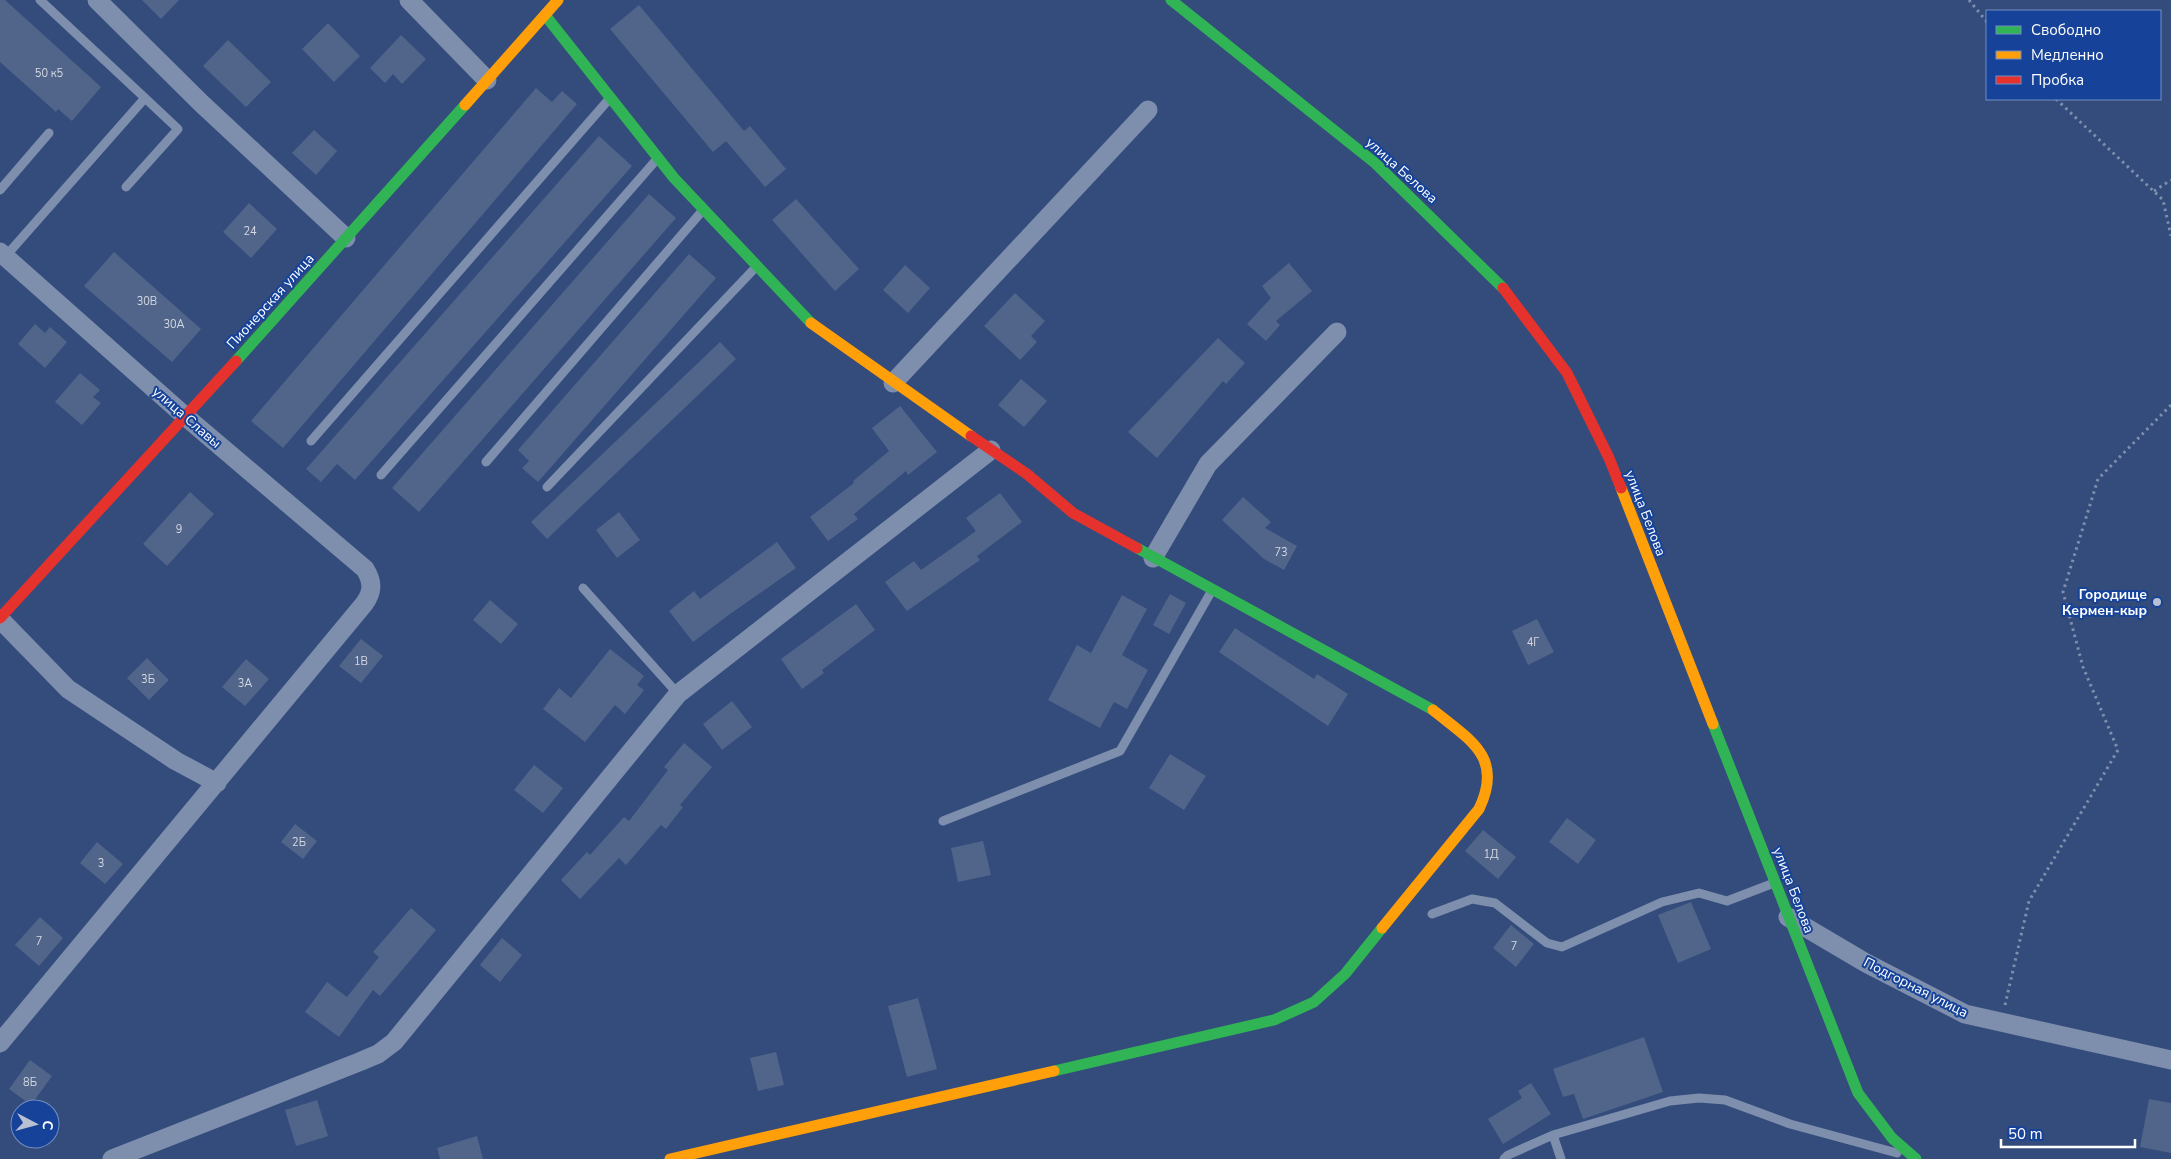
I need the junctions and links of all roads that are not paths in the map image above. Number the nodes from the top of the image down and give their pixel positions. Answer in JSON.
{"nodes":[{"id":1,"x":40,"y":0,"type":"edge"},
{"id":2,"x":97,"y":0,"type":"edge"},
{"id":3,"x":410,"y":0,"type":"edge"},
{"id":4,"x":558,"y":0,"type":"edge"},
{"id":5,"x":1171,"y":0,"type":"edge"},
{"id":6,"x":545,"y":14,"type":"junction"},
{"id":7,"x":487,"y":80,"type":"junction"},
{"id":8,"x":145,"y":98,"type":"junction"},
{"id":9,"x":610,"y":98,"type":"junction"},
{"id":10,"x":1148,"y":110,"type":"dead end"},
{"id":11,"x":49,"y":133,"type":"dead end"},
{"id":12,"x":658,"y":157,"type":"junction"},
{"id":13,"x":126,"y":187,"type":"dead end"},
{"id":14,"x":0,"y":190,"type":"edge"},
{"id":15,"x":703,"y":209,"type":"junction"},
{"id":16,"x":346,"y":238,"type":"junction"},
{"id":17,"x":3,"y":254,"type":"edge"},
{"id":18,"x":757,"y":267,"type":"junction"},
{"id":19,"x":1337,"y":332,"type":"dead end"},
{"id":20,"x":893,"y":383,"type":"junction"},
{"id":21,"x":186,"y":417,"type":"junction"},
{"id":22,"x":311,"y":441,"type":"dead end"},
{"id":23,"x":991,"y":450,"type":"junction"},
{"id":24,"x":486,"y":462,"type":"dead end"},
{"id":25,"x":380,"y":475,"type":"dead end"},
{"id":26,"x":547,"y":487,"type":"dead end"},
{"id":27,"x":1153,"y":558,"type":"junction"},
{"id":28,"x":583,"y":588,"type":"dead end"},
{"id":29,"x":1213,"y":590,"type":"junction"},
{"id":30,"x":0,"y":618,"type":"edge"},
{"id":31,"x":678,"y":694,"type":"junction"},
{"id":32,"x":217,"y":783,"type":"junction"},
{"id":33,"x":943,"y":821,"type":"dead end"},
{"id":34,"x":1775,"y":883,"type":"junction"},
{"id":35,"x":1432,"y":914,"type":"dead end"},
{"id":36,"x":1788,"y":917,"type":"junction"},
{"id":37,"x":0,"y":1043,"type":"edge"},
{"id":38,"x":2171,"y":1060,"type":"edge"},
{"id":39,"x":1553,"y":1135,"type":"junction"},
{"id":40,"x":112,"y":1159,"type":"edge"},
{"id":41,"x":670,"y":1159,"type":"edge"},
{"id":42,"x":1504,"y":1159,"type":"edge"},
{"id":43,"x":1561,"y":1159,"type":"edge"},
{"id":44,"x":1916,"y":1159,"type":"edge"}],
"edges":[{"from":1,"to":8,"type":"lane"},
{"from":2,"to":16,"type":"street"},
{"from":3,"to":7,"type":"street"},
{"from":4,"to":6,"type":"street","name":"Пионерская улица"},
{"from":5,"to":34,"type":"street","name":"улица Белова"},
{"from":6,"to":7,"type":"street","name":"Пионерская улица"},
{"from":6,"to":9,"type":"street"},
{"from":7,"to":16,"type":"street","name":"Пионерская улица"},
{"from":8,"to":13,"type":"lane"},
{"from":8,"to":17,"type":"lane"},
{"from":9,"to":12,"type":"street"},
{"from":9,"to":22,"type":"lane"},
{"from":10,"to":20,"type":"street"},
{"from":11,"to":14,"type":"lane"},
{"from":12,"to":15,"type":"street"},
{"from":12,"to":25,"type":"lane"},
{"from":15,"to":18,"type":"street"},
{"from":15,"to":24,"type":"lane"},
{"from":16,"to":21,"type":"street","name":"Пионерская улица"},
{"from":17,"to":21,"type":"street","name":"улица Славы"},
{"from":18,"to":20,"type":"street"},
{"from":18,"to":26,"type":"lane"},
{"from":19,"to":27,"type":"street"},
{"from":20,"to":23,"type":"street"},
{"from":21,"to":30,"type":"street","name":"Пионерская улица"},
{"from":21,"to":32,"type":"street","name":"улица Славы"},
{"from":23,"to":27,"type":"street"},
{"from":23,"to":31,"type":"street"},
{"from":27,"to":29,"type":"street"},
{"from":28,"to":31,"type":"lane"},
{"from":29,"to":33,"type":"lane"},
{"from":29,"to":41,"type":"street"},
{"from":30,"to":32,"type":"street"},
{"from":31,"to":40,"type":"street"},
{"from":32,"to":37,"type":"street"},
{"from":34,"to":35,"type":"lane"},
{"from":34,"to":36,"type":"street","name":"улица Белова"},
{"from":36,"to":38,"type":"street","name":"Подгорная улица"},
{"from":36,"to":44,"type":"street","name":"улица Белова"},
{"from":39,"to":42,"type":"lane"},
{"from":39,"to":43,"type":"lane"},
{"from":39,"to":44,"type":"lane"}]}
